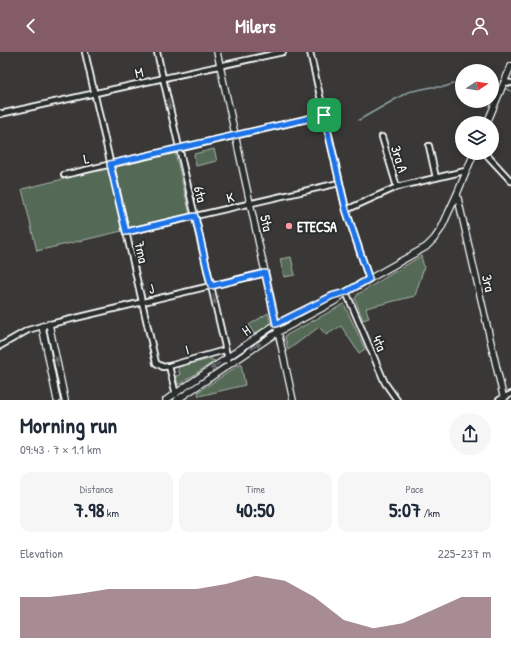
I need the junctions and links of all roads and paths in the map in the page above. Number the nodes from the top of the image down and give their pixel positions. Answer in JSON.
{"nodes":[{"id":1,"x":85,"y":52,"type":"edge"},
{"id":2,"x":157,"y":52,"type":"edge"},
{"id":3,"x":217,"y":52,"type":"edge"},
{"id":4,"x":283,"y":52,"type":"edge"},
{"id":5,"x":310,"y":52,"type":"edge"},
{"id":6,"x":220,"y":66,"type":"junction"},
{"id":7,"x":511,"y":66,"type":"edge"},
{"id":8,"x":163,"y":78,"type":"junction"},
{"id":9,"x":504,"y":82,"type":"junction"},
{"id":10,"x":511,"y":83,"type":"edge"},
{"id":11,"x":94,"y":93,"type":"junction"},
{"id":12,"x":0,"y":114,"type":"edge"},
{"id":13,"x":324,"y":115,"type":"junction"},
{"id":14,"x":490,"y":116,"type":"edge"},
{"id":15,"x":235,"y":135,"type":"junction"},
{"id":16,"x":382,"y":137,"type":"dead end"},
{"id":17,"x":429,"y":146,"type":"dead end"},
{"id":18,"x":179,"y":148,"type":"junction"},
{"id":19,"x":470,"y":160,"type":"edge"},
{"id":20,"x":492,"y":160,"type":"edge"},
{"id":21,"x":110,"y":164,"type":"junction"},
{"id":22,"x":465,"y":171,"type":"junction"},
{"id":23,"x":64,"y":175,"type":"dead end"},
{"id":24,"x":436,"y":178,"type":"junction"},
{"id":25,"x":511,"y":181,"type":"edge"},
{"id":26,"x":339,"y":183,"type":"junction"},
{"id":27,"x":397,"y":187,"type":"junction"},
{"id":28,"x":457,"y":194,"type":"junction"},
{"id":29,"x":250,"y":204,"type":"junction"},
{"id":30,"x":346,"y":210,"type":"junction"},
{"id":31,"x":195,"y":216,"type":"junction"},
{"id":32,"x":126,"y":232,"type":"junction"},
{"id":33,"x":265,"y":273,"type":"junction"},
{"id":34,"x":369,"y":279,"type":"junction"},
{"id":35,"x":211,"y":286,"type":"junction"},
{"id":36,"x":346,"y":292,"type":"junction"},
{"id":37,"x":142,"y":302,"type":"junction"},
{"id":38,"x":49,"y":324,"type":"junction"},
{"id":39,"x":276,"y":324,"type":"junction"},
{"id":40,"x":42,"y":326,"type":"junction"},
{"id":41,"x":278,"y":332,"type":"junction"},
{"id":42,"x":0,"y":346,"type":"edge"},
{"id":43,"x":226,"y":350,"type":"junction"},
{"id":44,"x":227,"y":357,"type":"junction"},
{"id":45,"x":156,"y":363,"type":"joint"},
{"id":46,"x":229,"y":364,"type":"junction"},
{"id":47,"x":169,"y":366,"type":"junction"},
{"id":48,"x":176,"y":393,"type":"junction"},
{"id":49,"x":511,"y":394,"type":"edge"},
{"id":50,"x":502,"y":399,"type":"edge"},
{"id":51,"x":57,"y":400,"type":"edge"},
{"id":52,"x":65,"y":400,"type":"edge"},
{"id":53,"x":166,"y":400,"type":"edge"},
{"id":54,"x":177,"y":400,"type":"edge"},
{"id":55,"x":293,"y":400,"type":"edge"},
{"id":56,"x":397,"y":400,"type":"edge"}],
"edges":[{"from":1,"to":11,"type":"street","name":"7ma"},
{"from":2,"to":8,"type":"street","name":"6ta"},
{"from":3,"to":6,"type":"street","name":"5ta"},
{"from":4,"to":6,"type":"street","name":"M"},
{"from":5,"to":13,"type":"street"},
{"from":6,"to":8,"type":"street","name":"M"},
{"from":6,"to":15,"type":"street","name":"5ta"},
{"from":7,"to":9,"type":"street"},
{"from":8,"to":11,"type":"street","name":"M"},
{"from":8,"to":18,"type":"street","name":"6ta","one_way":true},
{"from":9,"to":10,"type":"street"},
{"from":9,"to":14,"type":"street"},
{"from":11,"to":12,"type":"street","name":"M"},
{"from":11,"to":21,"type":"street","name":"7ma"},
{"from":13,"to":15,"type":"street","name":"L"},
{"from":13,"to":26,"type":"street"},
{"from":15,"to":18,"type":"street","name":"L"},
{"from":15,"to":29,"type":"street","name":"5ta"},
{"from":16,"to":27,"type":"street","name":"3ra A"},
{"from":17,"to":24,"type":"street"},
{"from":18,"to":21,"type":"street","name":"L"},
{"from":18,"to":31,"type":"street","name":"6ta"},
{"from":19,"to":22,"type":"street","name":"H"},
{"from":20,"to":25,"type":"street"},
{"from":21,"to":23,"type":"street","name":"L"},
{"from":21,"to":32,"type":"street","name":"7ma"},
{"from":22,"to":24,"type":"street"},
{"from":22,"to":28,"type":"street","name":"H"},
{"from":24,"to":27,"type":"street"},
{"from":26,"to":29,"type":"street","name":"K"},
{"from":26,"to":30,"type":"street"},
{"from":27,"to":30,"type":"street"},
{"from":28,"to":34,"type":"street","name":"H"},
{"from":28,"to":50,"type":"street","name":"3ra"},
{"from":29,"to":31,"type":"street","name":"K"},
{"from":29,"to":33,"type":"street","name":"5ta"},
{"from":30,"to":34,"type":"street"},
{"from":31,"to":32,"type":"street","name":"K"},
{"from":31,"to":35,"type":"street","name":"6ta"},
{"from":32,"to":37,"type":"street","name":"7ma"},
{"from":33,"to":35,"type":"street","name":"J"},
{"from":33,"to":39,"type":"street","name":"5ta"},
{"from":34,"to":36,"type":"street","name":"H"},
{"from":35,"to":37,"type":"street","name":"J"},
{"from":35,"to":43,"type":"street","name":"6ta","one_way":true},
{"from":36,"to":39,"type":"street","name":"H"},
{"from":36,"to":41,"type":"street","name":"H"},
{"from":36,"to":56,"type":"street","name":"4ta"},
{"from":37,"to":38,"type":"street","name":"J"},
{"from":37,"to":45,"type":"street","name":"7ma"},
{"from":38,"to":40,"type":"street","name":"J"},
{"from":52,"to":38,"type":"street","one_way":true},
{"from":39,"to":41,"type":"street","name":"5ta"},
{"from":39,"to":44,"type":"street","name":"H"},
{"from":40,"to":42,"type":"street","name":"J"},
{"from":40,"to":51,"type":"street"},
{"from":46,"to":41,"type":"street","name":"H","one_way":true},
{"from":41,"to":55,"type":"street","name":"5ta"},
{"from":43,"to":44,"type":"street","name":"6ta"},
{"from":43,"to":47,"type":"street","name":"I"},
{"from":44,"to":46,"type":"street","name":"6ta"},
{"from":44,"to":48,"type":"street","name":"H","one_way":true},
{"from":45,"to":47,"type":"street","name":"I"},
{"from":46,"to":54,"type":"street","name":"H"},
{"from":47,"to":48,"type":"street"},
{"from":48,"to":53,"type":"street","name":"H"},
{"from":48,"to":54,"type":"street"},
{"from":49,"to":50,"type":"street"}]}
